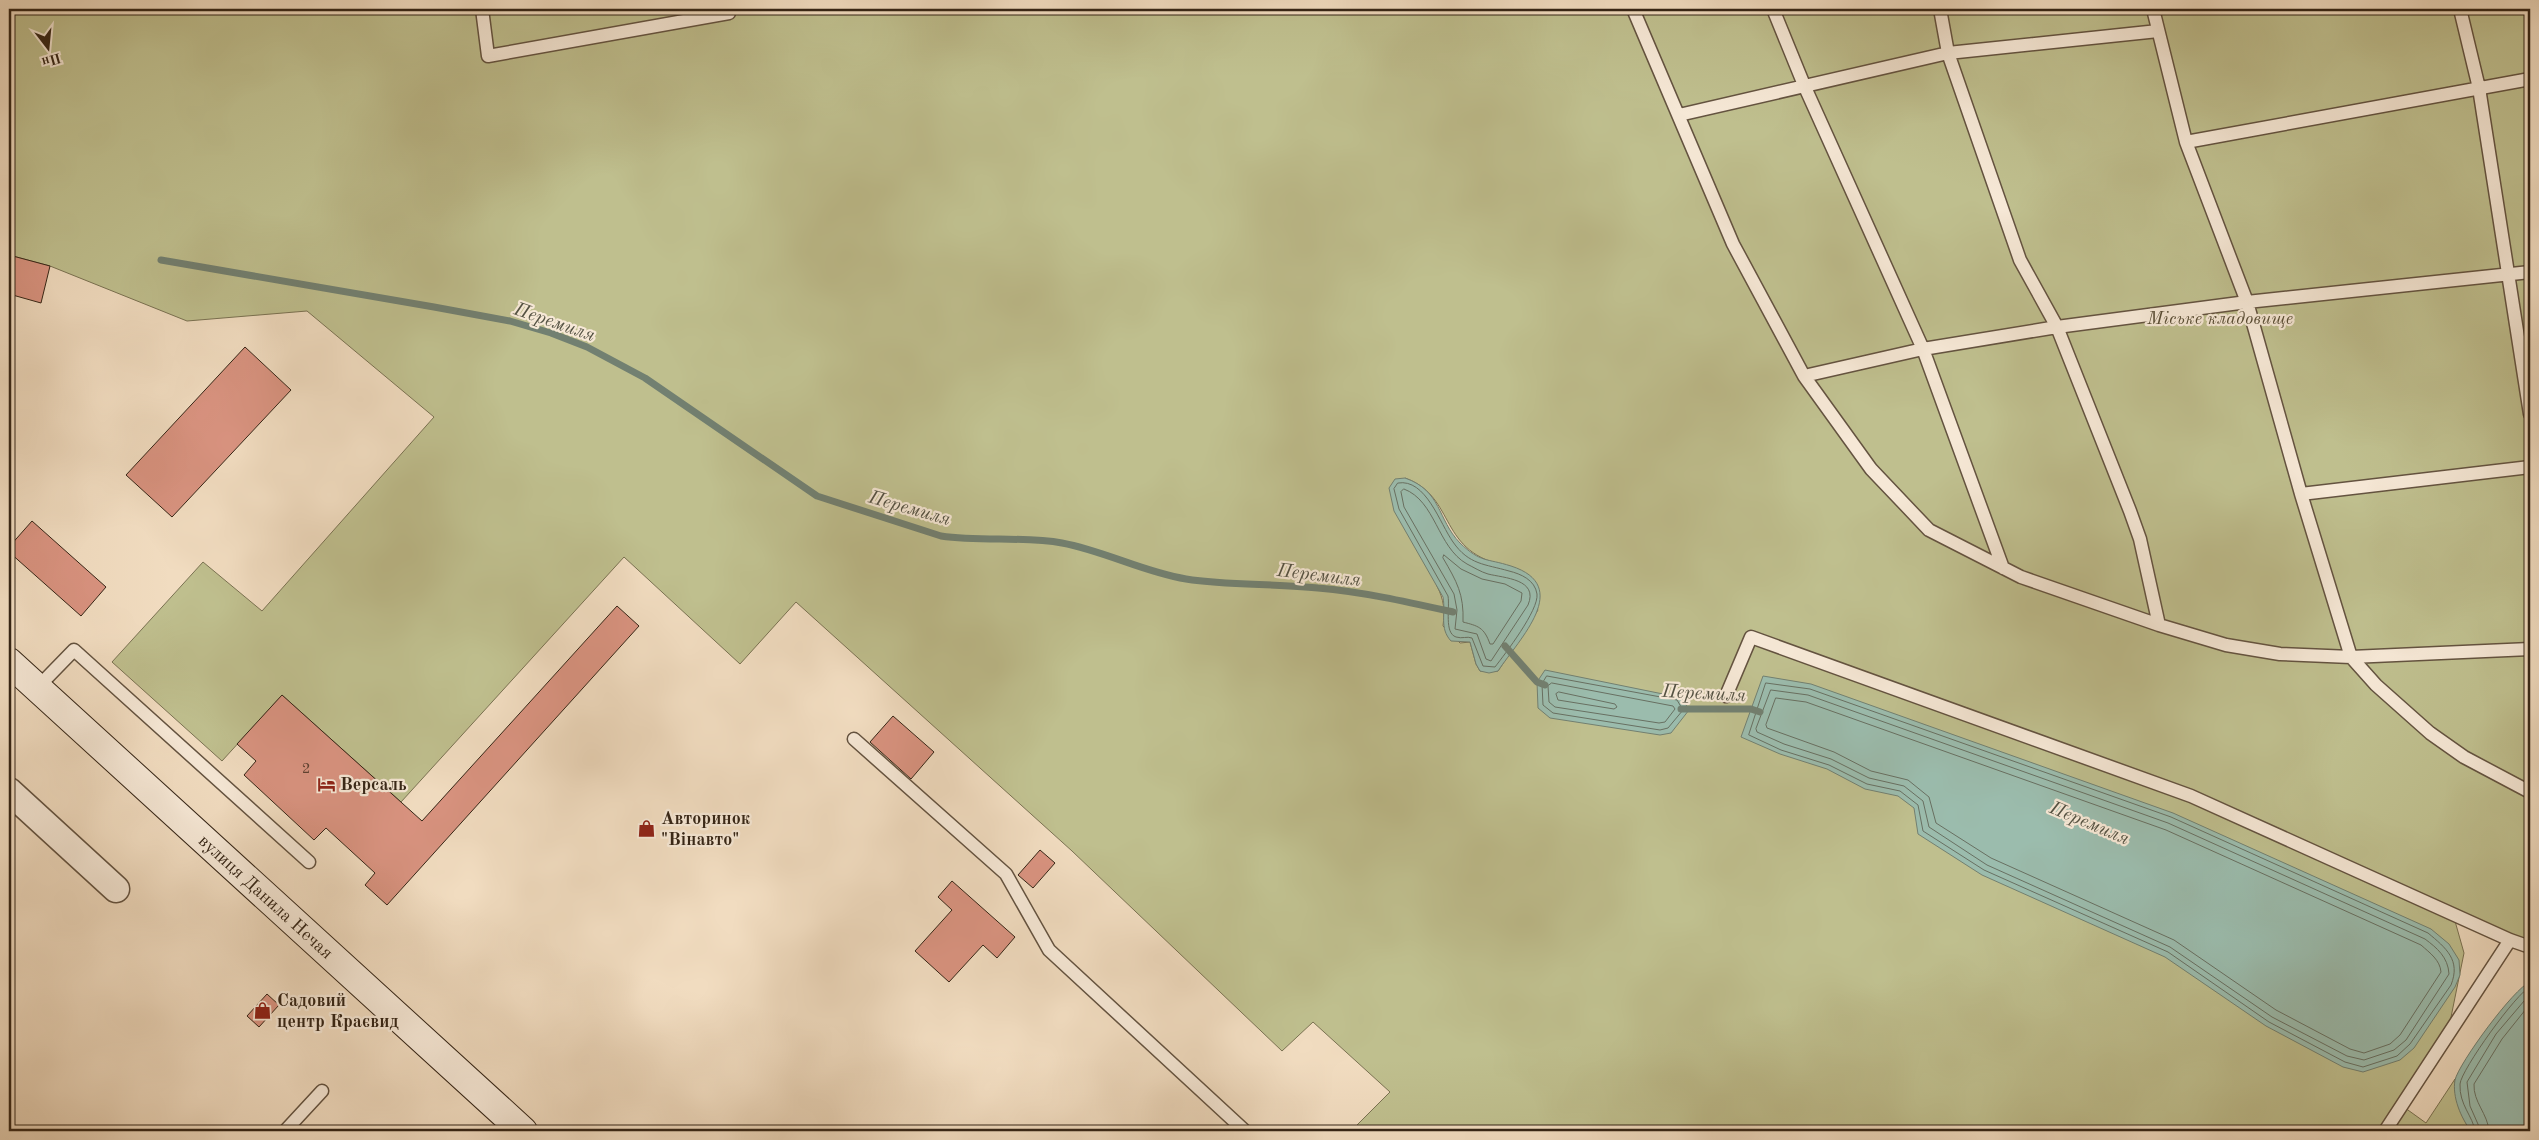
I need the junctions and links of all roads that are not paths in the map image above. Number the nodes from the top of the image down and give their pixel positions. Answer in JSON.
{"nodes":[{"id":1,"x":482,"y":9,"type":"edge"},
{"id":2,"x":1634,"y":9,"type":"edge"},
{"id":3,"x":1773,"y":9,"type":"edge"},
{"id":4,"x":1940,"y":9,"type":"edge"},
{"id":5,"x":2154,"y":9,"type":"edge"},
{"id":6,"x":2460,"y":9,"type":"edge"},
{"id":7,"x":729,"y":14,"type":"dead end"},
{"id":8,"x":2158,"y":31,"type":"junction"},
{"id":9,"x":1948,"y":53,"type":"junction"},
{"id":10,"x":2530,"y":79,"type":"edge"},
{"id":11,"x":1804,"y":85,"type":"junction"},
{"id":12,"x":2479,"y":88,"type":"junction"},
{"id":13,"x":1679,"y":116,"type":"junction"},
{"id":14,"x":2186,"y":142,"type":"junction"},
{"id":15,"x":2530,"y":272,"type":"edge"},
{"id":16,"x":2507,"y":273,"type":"junction"},
{"id":17,"x":2248,"y":302,"type":"junction"},
{"id":18,"x":2057,"y":327,"type":"junction"},
{"id":19,"x":1923,"y":349,"type":"junction"},
{"id":20,"x":1804,"y":376,"type":"junction"},
{"id":21,"x":2530,"y":414,"type":"edge"},
{"id":22,"x":2530,"y":467,"type":"edge"},
{"id":23,"x":2301,"y":494,"type":"junction"},
{"id":24,"x":2003,"y":568,"type":"junction"},
{"id":25,"x":2159,"y":625,"type":"junction"},
{"id":26,"x":2530,"y":649,"type":"edge"},
{"id":27,"x":2351,"y":657,"type":"junction"},
{"id":28,"x":9,"y":662,"type":"edge"},
{"id":29,"x":37,"y":688,"type":"junction"},
{"id":30,"x":1726,"y":696,"type":"dead end"},
{"id":31,"x":854,"y":739,"type":"dead end"},
{"id":32,"x":9,"y":791,"type":"edge"},
{"id":33,"x":2530,"y":792,"type":"edge"},
{"id":34,"x":309,"y":862,"type":"dead end"},
{"id":35,"x":116,"y":889,"type":"dead end"},
{"id":36,"x":2510,"y":940,"type":"junction"},
{"id":37,"x":2530,"y":946,"type":"edge"},
{"id":38,"x":322,"y":1091,"type":"dead end"},
{"id":39,"x":285,"y":1131,"type":"edge"},
{"id":40,"x":523,"y":1131,"type":"edge"},
{"id":41,"x":1246,"y":1131,"type":"edge"},
{"id":42,"x":2385,"y":1131,"type":"edge"}],
"edges":[{"from":1,"to":7,"type":"lane"},
{"from":2,"to":13,"type":"lane"},
{"from":3,"to":11,"type":"lane"},
{"from":4,"to":9,"type":"lane"},
{"from":5,"to":8,"type":"lane"},
{"from":6,"to":12,"type":"lane"},
{"from":8,"to":9,"type":"lane"},
{"from":8,"to":14,"type":"lane"},
{"from":9,"to":11,"type":"lane"},
{"from":9,"to":18,"type":"lane"},
{"from":10,"to":12,"type":"lane"},
{"from":11,"to":13,"type":"lane"},
{"from":11,"to":19,"type":"lane"},
{"from":12,"to":14,"type":"lane"},
{"from":12,"to":16,"type":"lane"},
{"from":13,"to":20,"type":"lane"},
{"from":14,"to":17,"type":"lane"},
{"from":15,"to":16,"type":"lane"},
{"from":16,"to":17,"type":"lane"},
{"from":16,"to":21,"type":"lane"},
{"from":17,"to":18,"type":"lane"},
{"from":17,"to":23,"type":"lane"},
{"from":18,"to":19,"type":"lane"},
{"from":18,"to":25,"type":"lane"},
{"from":19,"to":20,"type":"lane"},
{"from":19,"to":24,"type":"lane"},
{"from":20,"to":24,"type":"lane"},
{"from":22,"to":23,"type":"lane"},
{"from":23,"to":27,"type":"lane"},
{"from":24,"to":25,"type":"lane"},
{"from":25,"to":27,"type":"lane"},
{"from":26,"to":27,"type":"lane"},
{"from":27,"to":33,"type":"lane"},
{"from":28,"to":29,"type":"main road","name":"вулиця Данила Нечая"},
{"from":29,"to":34,"type":"lane"},
{"from":29,"to":40,"type":"main road","name":"вулиця Данила Нечая"},
{"from":30,"to":36,"type":"lane"},
{"from":31,"to":41,"type":"lane"},
{"from":32,"to":35,"type":"street"},
{"from":36,"to":37,"type":"lane"},
{"from":36,"to":42,"type":"lane"},
{"from":38,"to":39,"type":"lane"}]}
